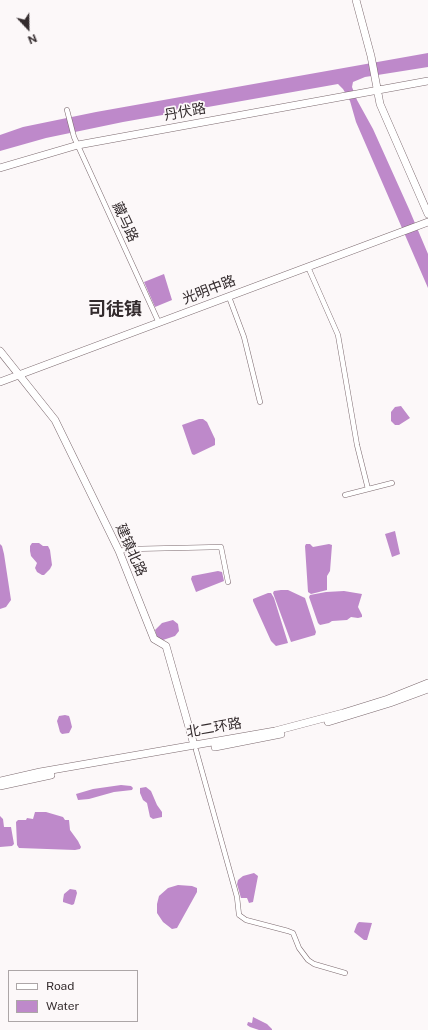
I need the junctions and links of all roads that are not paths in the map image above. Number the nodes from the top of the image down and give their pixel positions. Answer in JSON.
{"nodes":[{"id":1,"x":356,"y":0,"type":"edge"},
{"id":2,"x":428,"y":81,"type":"edge"},
{"id":3,"x":377,"y":90,"type":"junction"},
{"id":4,"x":67,"y":111,"type":"dead end"},
{"id":5,"x":78,"y":145,"type":"junction"},
{"id":6,"x":0,"y":168,"type":"edge"},
{"id":7,"x":428,"y":214,"type":"edge"},
{"id":8,"x":428,"y":222,"type":"edge"},
{"id":9,"x":308,"y":267,"type":"junction"},
{"id":10,"x":229,"y":297,"type":"junction"},
{"id":11,"x":159,"y":323,"type":"junction"},
{"id":12,"x":0,"y":351,"type":"edge"},
{"id":13,"x":20,"y":375,"type":"junction"},
{"id":14,"x":0,"y":382,"type":"edge"},
{"id":15,"x":260,"y":402,"type":"dead end"},
{"id":16,"x":392,"y":483,"type":"dead end"},
{"id":17,"x":368,"y":489,"type":"junction"},
{"id":18,"x":345,"y":495,"type":"dead end"},
{"id":19,"x":120,"y":551,"type":"junction"},
{"id":20,"x":228,"y":582,"type":"dead end"},
{"id":21,"x":428,"y":683,"type":"edge"},
{"id":22,"x":428,"y":689,"type":"edge"},
{"id":23,"x":195,"y":748,"type":"junction"},
{"id":24,"x":0,"y":781,"type":"edge"},
{"id":25,"x":0,"y":786,"type":"edge"},
{"id":26,"x":345,"y":973,"type":"dead end"}],
"edges":[{"from":1,"to":3,"type":"main road"},
{"from":2,"to":3,"type":"main road","name":"丹伏路"},
{"from":3,"to":5,"type":"main road","name":"丹伏路"},
{"from":3,"to":7,"type":"main road"},
{"from":4,"to":5,"type":"street","name":"藏马路"},
{"from":5,"to":6,"type":"main road","name":"丹伏路"},
{"from":5,"to":11,"type":"street","name":"藏马路"},
{"from":8,"to":9,"type":"main road","name":"光明中路"},
{"from":9,"to":10,"type":"main road","name":"光明中路"},
{"from":9,"to":17,"type":"street"},
{"from":10,"to":11,"type":"main road","name":"光明中路"},
{"from":10,"to":15,"type":"street"},
{"from":11,"to":13,"type":"main road","name":"光明中路"},
{"from":12,"to":13,"type":"main road","name":"建镇北路"},
{"from":13,"to":14,"type":"main road","name":"光明中路"},
{"from":13,"to":19,"type":"main road","name":"建镇北路"},
{"from":16,"to":17,"type":"street"},
{"from":17,"to":18,"type":"street"},
{"from":19,"to":20,"type":"street"},
{"from":19,"to":23,"type":"main road","name":"建镇北路"},
{"from":21,"to":23,"type":"main road","name":"北二环路"},
{"from":22,"to":23,"type":"main road","name":"北二环路"},
{"from":23,"to":24,"type":"main road","name":"北二环路"},
{"from":23,"to":25,"type":"main road","name":"北二环路"},
{"from":23,"to":26,"type":"street"}]}
